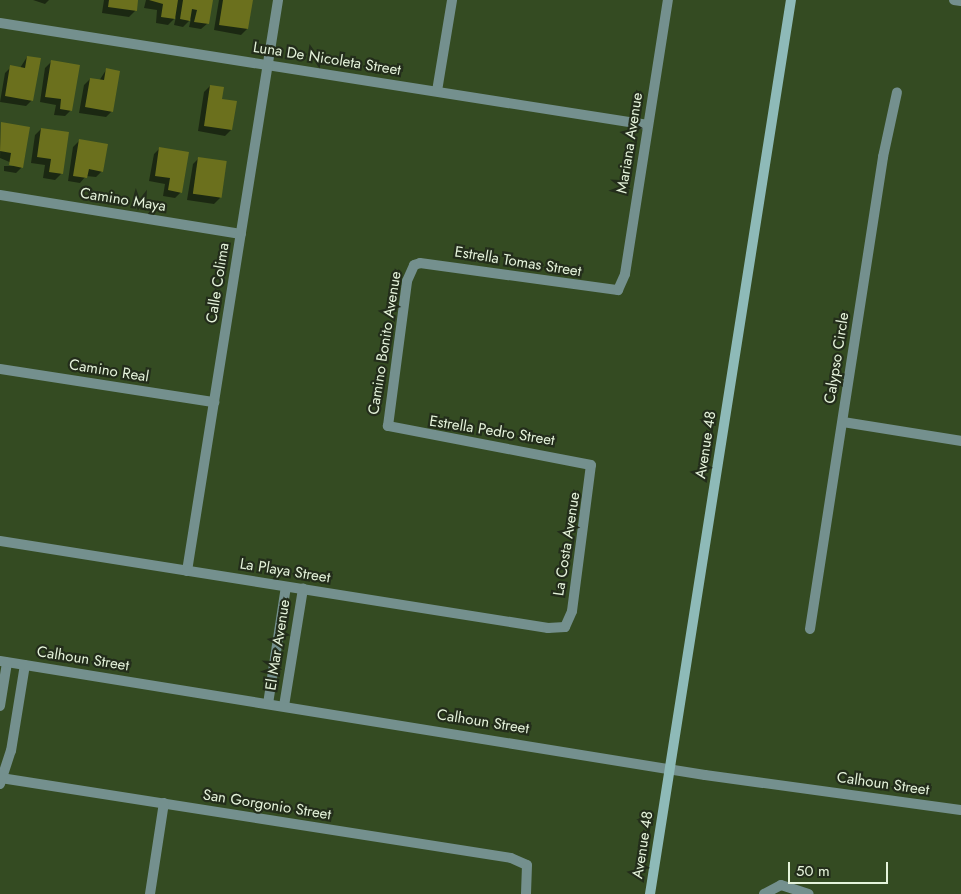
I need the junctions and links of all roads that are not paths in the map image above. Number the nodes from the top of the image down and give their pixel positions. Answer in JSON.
{"nodes":[{"id":1,"x":278,"y":0,"type":"edge"},
{"id":2,"x":452,"y":0,"type":"edge"},
{"id":3,"x":668,"y":0,"type":"edge"},
{"id":4,"x":791,"y":0,"type":"edge"},
{"id":5,"x":954,"y":0,"type":"edge"},
{"id":6,"x":961,"y":1,"type":"edge"},
{"id":7,"x":0,"y":23,"type":"edge"},
{"id":8,"x":268,"y":65,"type":"junction"},
{"id":9,"x":437,"y":92,"type":"junction"},
{"id":10,"x":897,"y":92,"type":"dead end"},
{"id":11,"x":648,"y":125,"type":"junction"},
{"id":12,"x":0,"y":196,"type":"edge"},
{"id":13,"x":241,"y":234,"type":"junction"},
{"id":14,"x":414,"y":265,"type":"joint"},
{"id":15,"x":618,"y":290,"type":"joint"},
{"id":16,"x":0,"y":369,"type":"edge"},
{"id":17,"x":214,"y":402,"type":"junction"},
{"id":18,"x":842,"y":422,"type":"junction"},
{"id":19,"x":388,"y":426,"type":"joint"},
{"id":20,"x":961,"y":441,"type":"edge"},
{"id":21,"x":591,"y":465,"type":"joint"},
{"id":22,"x":0,"y":541,"type":"edge"},
{"id":23,"x":187,"y":571,"type":"junction"},
{"id":24,"x":286,"y":586,"type":"junction"},
{"id":25,"x":303,"y":589,"type":"junction"},
{"id":26,"x":565,"y":627,"type":"joint"},
{"id":27,"x":810,"y":629,"type":"dead end"},
{"id":28,"x":3,"y":662,"type":"edge"},
{"id":29,"x":24,"y":665,"type":"junction"},
{"id":30,"x":268,"y":704,"type":"junction"},
{"id":31,"x":0,"y":706,"type":"edge"},
{"id":32,"x":284,"y":706,"type":"junction"},
{"id":33,"x":670,"y":768,"type":"junction"},
{"id":34,"x":0,"y":778,"type":"edge"},
{"id":35,"x":164,"y":804,"type":"junction"},
{"id":36,"x":961,"y":810,"type":"edge"},
{"id":37,"x":768,"y":890,"type":"edge"},
{"id":38,"x":150,"y":894,"type":"edge"},
{"id":39,"x":526,"y":894,"type":"edge"},
{"id":40,"x":650,"y":894,"type":"edge"},
{"id":41,"x":809,"y":894,"type":"edge"}],
"edges":[{"from":1,"to":8,"type":"street","name":"Calle Colima"},
{"from":2,"to":9,"type":"street"},
{"from":3,"to":11,"type":"street","name":"Mariana Avenue"},
{"from":4,"to":33,"type":"main road","name":"Avenue 48"},
{"from":5,"to":6,"type":"street"},
{"from":7,"to":8,"type":"street","name":"Luna De Nicoleta Street"},
{"from":8,"to":9,"type":"street","name":"Luna De Nicoleta Street"},
{"from":8,"to":13,"type":"street","name":"Calle Colima"},
{"from":9,"to":11,"type":"street","name":"Luna De Nicoleta Street"},
{"from":10,"to":18,"type":"street","name":"Calypso Circle"},
{"from":11,"to":15,"type":"street","name":"Mariana Avenue"},
{"from":12,"to":13,"type":"street","name":"Camino Maya"},
{"from":13,"to":17,"type":"street","name":"Calle Colima"},
{"from":14,"to":15,"type":"street","name":"Estrella Tomas Street"},
{"from":14,"to":19,"type":"street","name":"Camino Bonito Avenue"},
{"from":16,"to":17,"type":"street","name":"Camino Real"},
{"from":17,"to":23,"type":"street","name":"Calle Colima"},
{"from":18,"to":20,"type":"street"},
{"from":18,"to":27,"type":"street","name":"Calypso Circle"},
{"from":19,"to":21,"type":"street","name":"Estrella Pedro Street"},
{"from":21,"to":26,"type":"street","name":"La Costa Avenue"},
{"from":22,"to":23,"type":"street","name":"La Playa Street"},
{"from":23,"to":24,"type":"street","name":"La Playa Street"},
{"from":24,"to":25,"type":"street","name":"La Playa Street"},
{"from":24,"to":30,"type":"street","name":"El Mar Avenue"},
{"from":25,"to":26,"type":"street","name":"La Playa Street"},
{"from":25,"to":32,"type":"street","name":"El Mar Avenue"},
{"from":28,"to":29,"type":"street","name":"Calhoun Street"},
{"from":28,"to":31,"type":"street"},
{"from":29,"to":30,"type":"street","name":"Calhoun Street"},
{"from":29,"to":34,"type":"street"},
{"from":30,"to":32,"type":"street","name":"Calhoun Street"},
{"from":32,"to":33,"type":"street","name":"Calhoun Street"},
{"from":33,"to":36,"type":"street","name":"Calhoun Street"},
{"from":33,"to":40,"type":"main road","name":"Avenue 48"},
{"from":34,"to":35,"type":"street","name":"San Gorgonio Street"},
{"from":35,"to":38,"type":"street"},
{"from":35,"to":39,"type":"street","name":"San Gorgonio Street"},
{"from":37,"to":41,"type":"street"}]}
